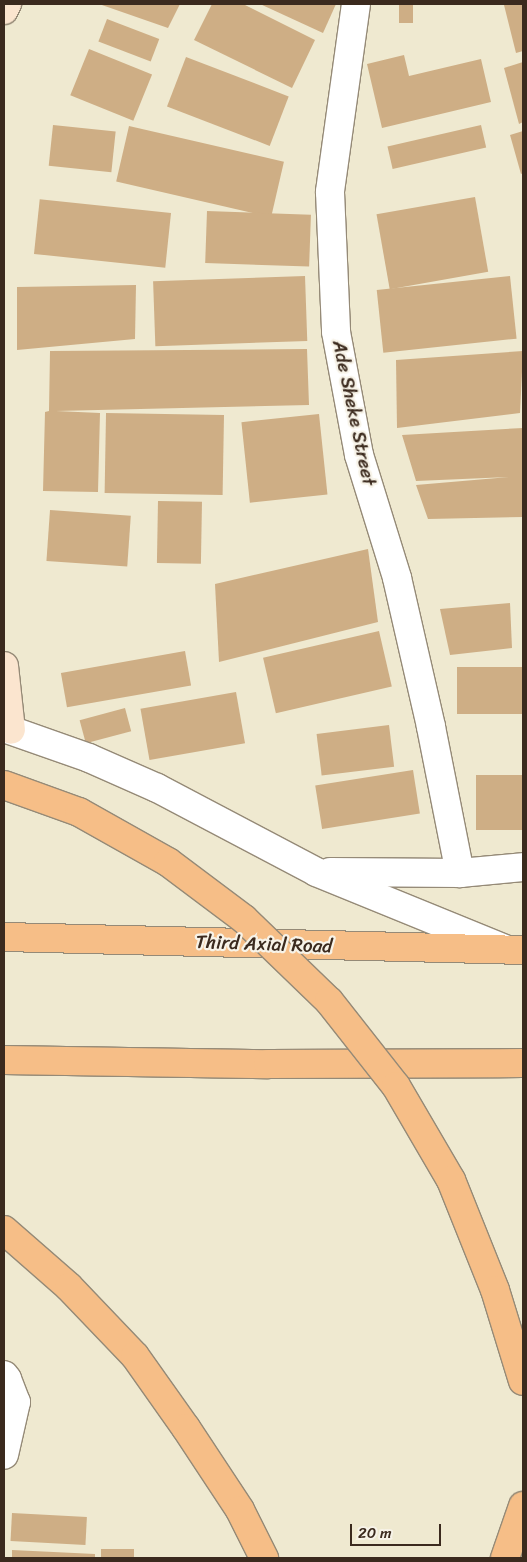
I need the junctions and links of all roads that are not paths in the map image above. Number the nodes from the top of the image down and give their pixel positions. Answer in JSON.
{"nodes":[{"id":1,"x":7,"y":4,"type":"edge"},
{"id":2,"x":356,"y":4,"type":"edge"},
{"id":3,"x":4,"y":10,"type":"edge"},
{"id":4,"x":4,"y":666,"type":"edge"},
{"id":5,"x":7,"y":729,"type":"edge"},
{"id":6,"x":4,"y":785,"type":"edge"},
{"id":7,"x":523,"y":867,"type":"edge"},
{"id":8,"x":316,"y":872,"type":"junction"},
{"id":9,"x":460,"y":873,"type":"junction"},
{"id":10,"x":4,"y":937,"type":"edge"},
{"id":11,"x":516,"y":951,"type":"edge"},
{"id":12,"x":4,"y":1060,"type":"edge"},
{"id":13,"x":523,"y":1063,"type":"edge"},
{"id":14,"x":4,"y":1230,"type":"edge"},
{"id":15,"x":4,"y":1375,"type":"edge"},
{"id":16,"x":523,"y":1381,"type":"edge"},
{"id":17,"x":4,"y":1455,"type":"edge"},
{"id":18,"x":523,"y":1506,"type":"edge"},
{"id":19,"x":264,"y":1558,"type":"edge"},
{"id":20,"x":505,"y":1558,"type":"edge"}],
"edges":[{"from":1,"to":3,"type":"street"},
{"from":2,"to":9,"type":"street","name":"Ade Sheke Street"},
{"from":4,"to":5,"type":"street"},
{"from":5,"to":8,"type":"street"},
{"from":6,"to":16,"type":"highway","bridge":true},
{"from":7,"to":9,"type":"street"},
{"from":8,"to":9,"type":"street"},
{"from":8,"to":11,"type":"street"},
{"from":10,"to":11,"type":"highway","name":"Third Axial Road"},
{"from":12,"to":13,"type":"highway"},
{"from":14,"to":19,"type":"highway"},
{"from":15,"to":17,"type":"street"},
{"from":18,"to":20,"type":"highway"}]}
